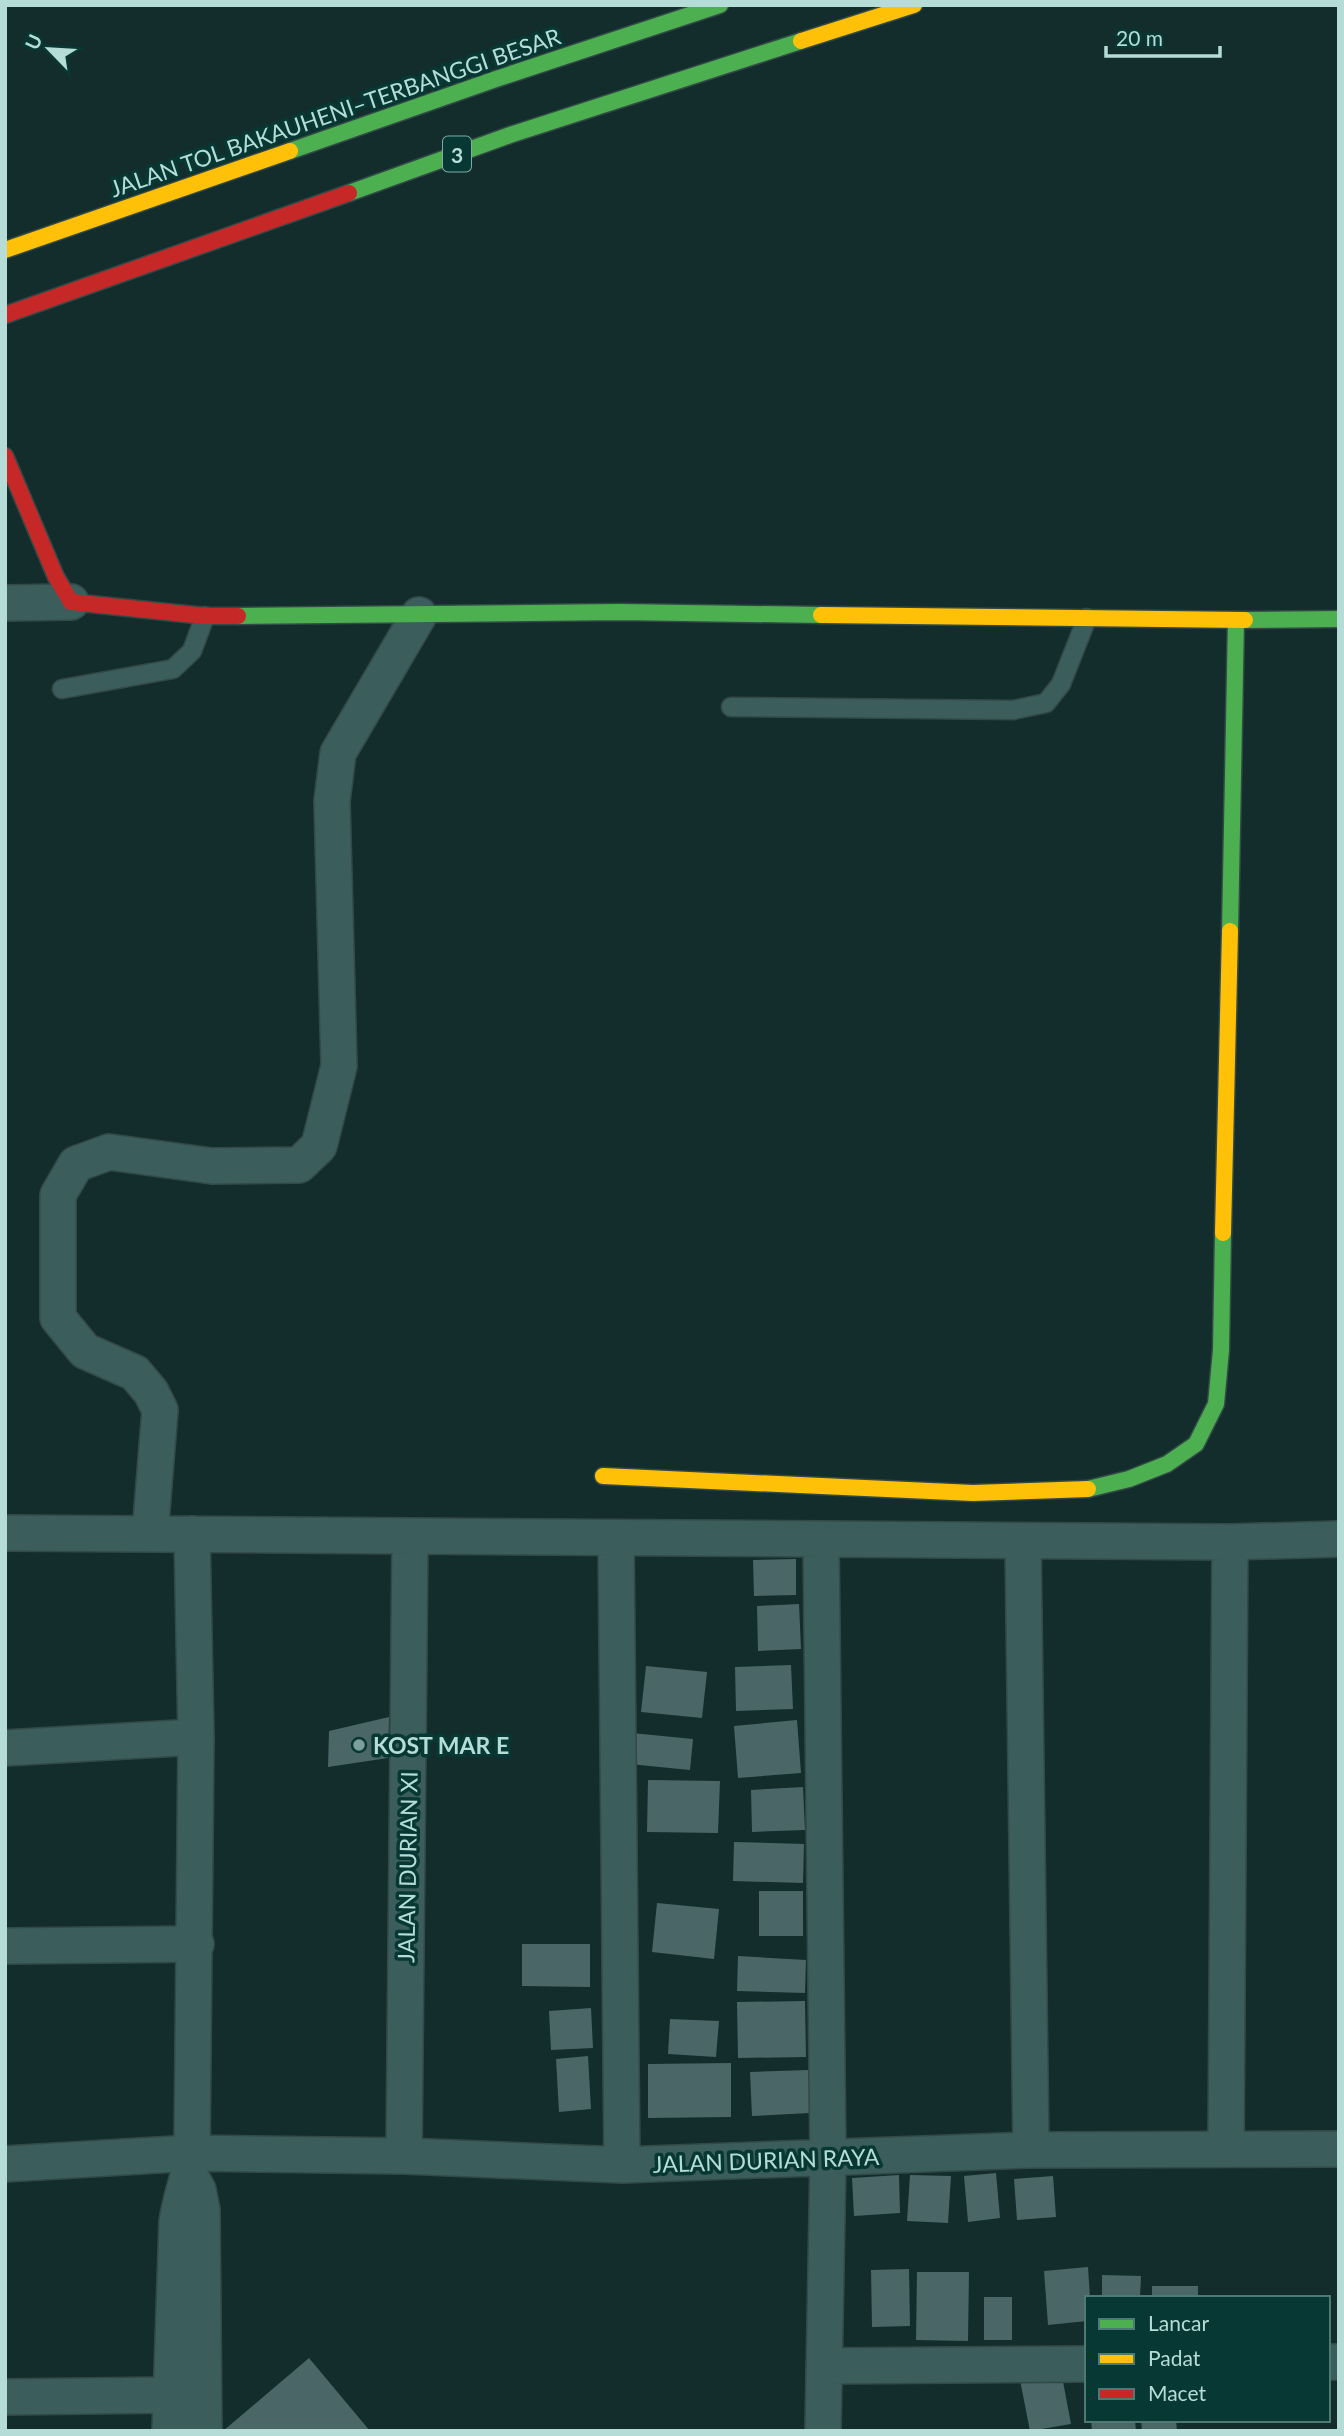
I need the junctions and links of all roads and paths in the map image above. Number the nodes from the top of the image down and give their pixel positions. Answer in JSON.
{"nodes":[{"id":1,"x":720,"y":5,"type":"edge"},
{"id":2,"x":914,"y":5,"type":"edge"},
{"id":3,"x":5,"y":250,"type":"edge"},
{"id":4,"x":5,"y":316,"type":"edge"},
{"id":5,"x":5,"y":456,"type":"edge"},
{"id":6,"x":71,"y":602,"type":"junction"},
{"id":7,"x":5,"y":603,"type":"edge"},
{"id":8,"x":419,"y":615,"type":"junction"},
{"id":9,"x":205,"y":616,"type":"junction"},
{"id":10,"x":1087,"y":618,"type":"junction"},
{"id":11,"x":1339,"y":619,"type":"edge"},
{"id":12,"x":1236,"y":620,"type":"junction"},
{"id":13,"x":62,"y":689,"type":"dead end"},
{"id":14,"x":731,"y":707,"type":"dead end"},
{"id":15,"x":603,"y":1476,"type":"dead end"},
{"id":16,"x":5,"y":1533,"type":"edge"},
{"id":17,"x":150,"y":1534,"type":"junction"},
{"id":18,"x":192,"y":1534,"type":"junction"},
{"id":19,"x":411,"y":1536,"type":"junction"},
{"id":20,"x":616,"y":1538,"type":"junction"},
{"id":21,"x":821,"y":1539,"type":"junction"},
{"id":22,"x":1339,"y":1539,"type":"edge"},
{"id":23,"x":1023,"y":1541,"type":"junction"},
{"id":24,"x":1230,"y":1542,"type":"junction"},
{"id":25,"x":196,"y":1737,"type":"junction"},
{"id":26,"x":5,"y":1748,"type":"edge"},
{"id":27,"x":196,"y":1944,"type":"junction"},
{"id":28,"x":5,"y":1946,"type":"edge"},
{"id":29,"x":1226,"y":2149,"type":"junction"},
{"id":30,"x":1339,"y":2149,"type":"edge"},
{"id":31,"x":1031,"y":2150,"type":"junction"},
{"id":32,"x":404,"y":2156,"type":"junction"},
{"id":33,"x":828,"y":2158,"type":"junction"},
{"id":34,"x":5,"y":2164,"type":"edge"},
{"id":35,"x":191,"y":2164,"type":"junction"},
{"id":36,"x":622,"y":2165,"type":"junction"},
{"id":37,"x":1085,"y":2364,"type":"edge"},
{"id":38,"x":825,"y":2366,"type":"junction"},
{"id":39,"x":170,"y":2395,"type":"junction"},
{"id":40,"x":5,"y":2397,"type":"edge"},
{"id":41,"x":170,"y":2431,"type":"edge"},
{"id":42,"x":204,"y":2431,"type":"edge"},
{"id":43,"x":823,"y":2431,"type":"edge"}],
"edges":[{"from":1,"to":3,"type":"main road","name":"JALAN TOL BAKAUHENI–TERBANGGI BESAR"},
{"from":2,"to":4,"type":"main road","number":"3"},
{"from":5,"to":6,"type":"main road"},
{"from":6,"to":7,"type":"street"},
{"from":6,"to":9,"type":"main road"},
{"from":8,"to":9,"type":"main road"},
{"from":8,"to":10,"type":"main road"},
{"from":8,"to":17,"type":"street"},
{"from":9,"to":13,"type":"lane"},
{"from":10,"to":12,"type":"main road"},
{"from":10,"to":14,"type":"lane"},
{"from":11,"to":12,"type":"main road"},
{"from":12,"to":15,"type":"main road"},
{"from":16,"to":17,"type":"street"},
{"from":17,"to":18,"type":"street"},
{"from":18,"to":19,"type":"street"},
{"from":18,"to":25,"type":"street"},
{"from":19,"to":20,"type":"street"},
{"from":19,"to":32,"type":"street","name":"JALAN DURIAN XI"},
{"from":20,"to":21,"type":"street"},
{"from":20,"to":36,"type":"street"},
{"from":21,"to":23,"type":"street"},
{"from":21,"to":33,"type":"street"},
{"from":22,"to":24,"type":"street"},
{"from":23,"to":24,"type":"street"},
{"from":23,"to":31,"type":"street"},
{"from":24,"to":29,"type":"street"},
{"from":25,"to":26,"type":"street"},
{"from":25,"to":27,"type":"street"},
{"from":27,"to":28,"type":"street"},
{"from":27,"to":35,"type":"street"},
{"from":29,"to":30,"type":"street","name":"JALAN DURIAN RAYA"},
{"from":29,"to":31,"type":"street","name":"JALAN DURIAN RAYA"},
{"from":31,"to":33,"type":"street","name":"JALAN DURIAN RAYA"},
{"from":32,"to":35,"type":"street","name":"JALAN DURIAN RAYA"},
{"from":32,"to":36,"type":"street","name":"JALAN DURIAN RAYA"},
{"from":33,"to":36,"type":"street","name":"JALAN DURIAN RAYA"},
{"from":33,"to":38,"type":"street"},
{"from":34,"to":35,"type":"street","name":"JALAN DURIAN RAYA"},
{"from":35,"to":39,"type":"street"},
{"from":35,"to":42,"type":"street"},
{"from":37,"to":38,"type":"street"},
{"from":38,"to":43,"type":"street"},
{"from":39,"to":40,"type":"street"},
{"from":39,"to":41,"type":"street"}]}
